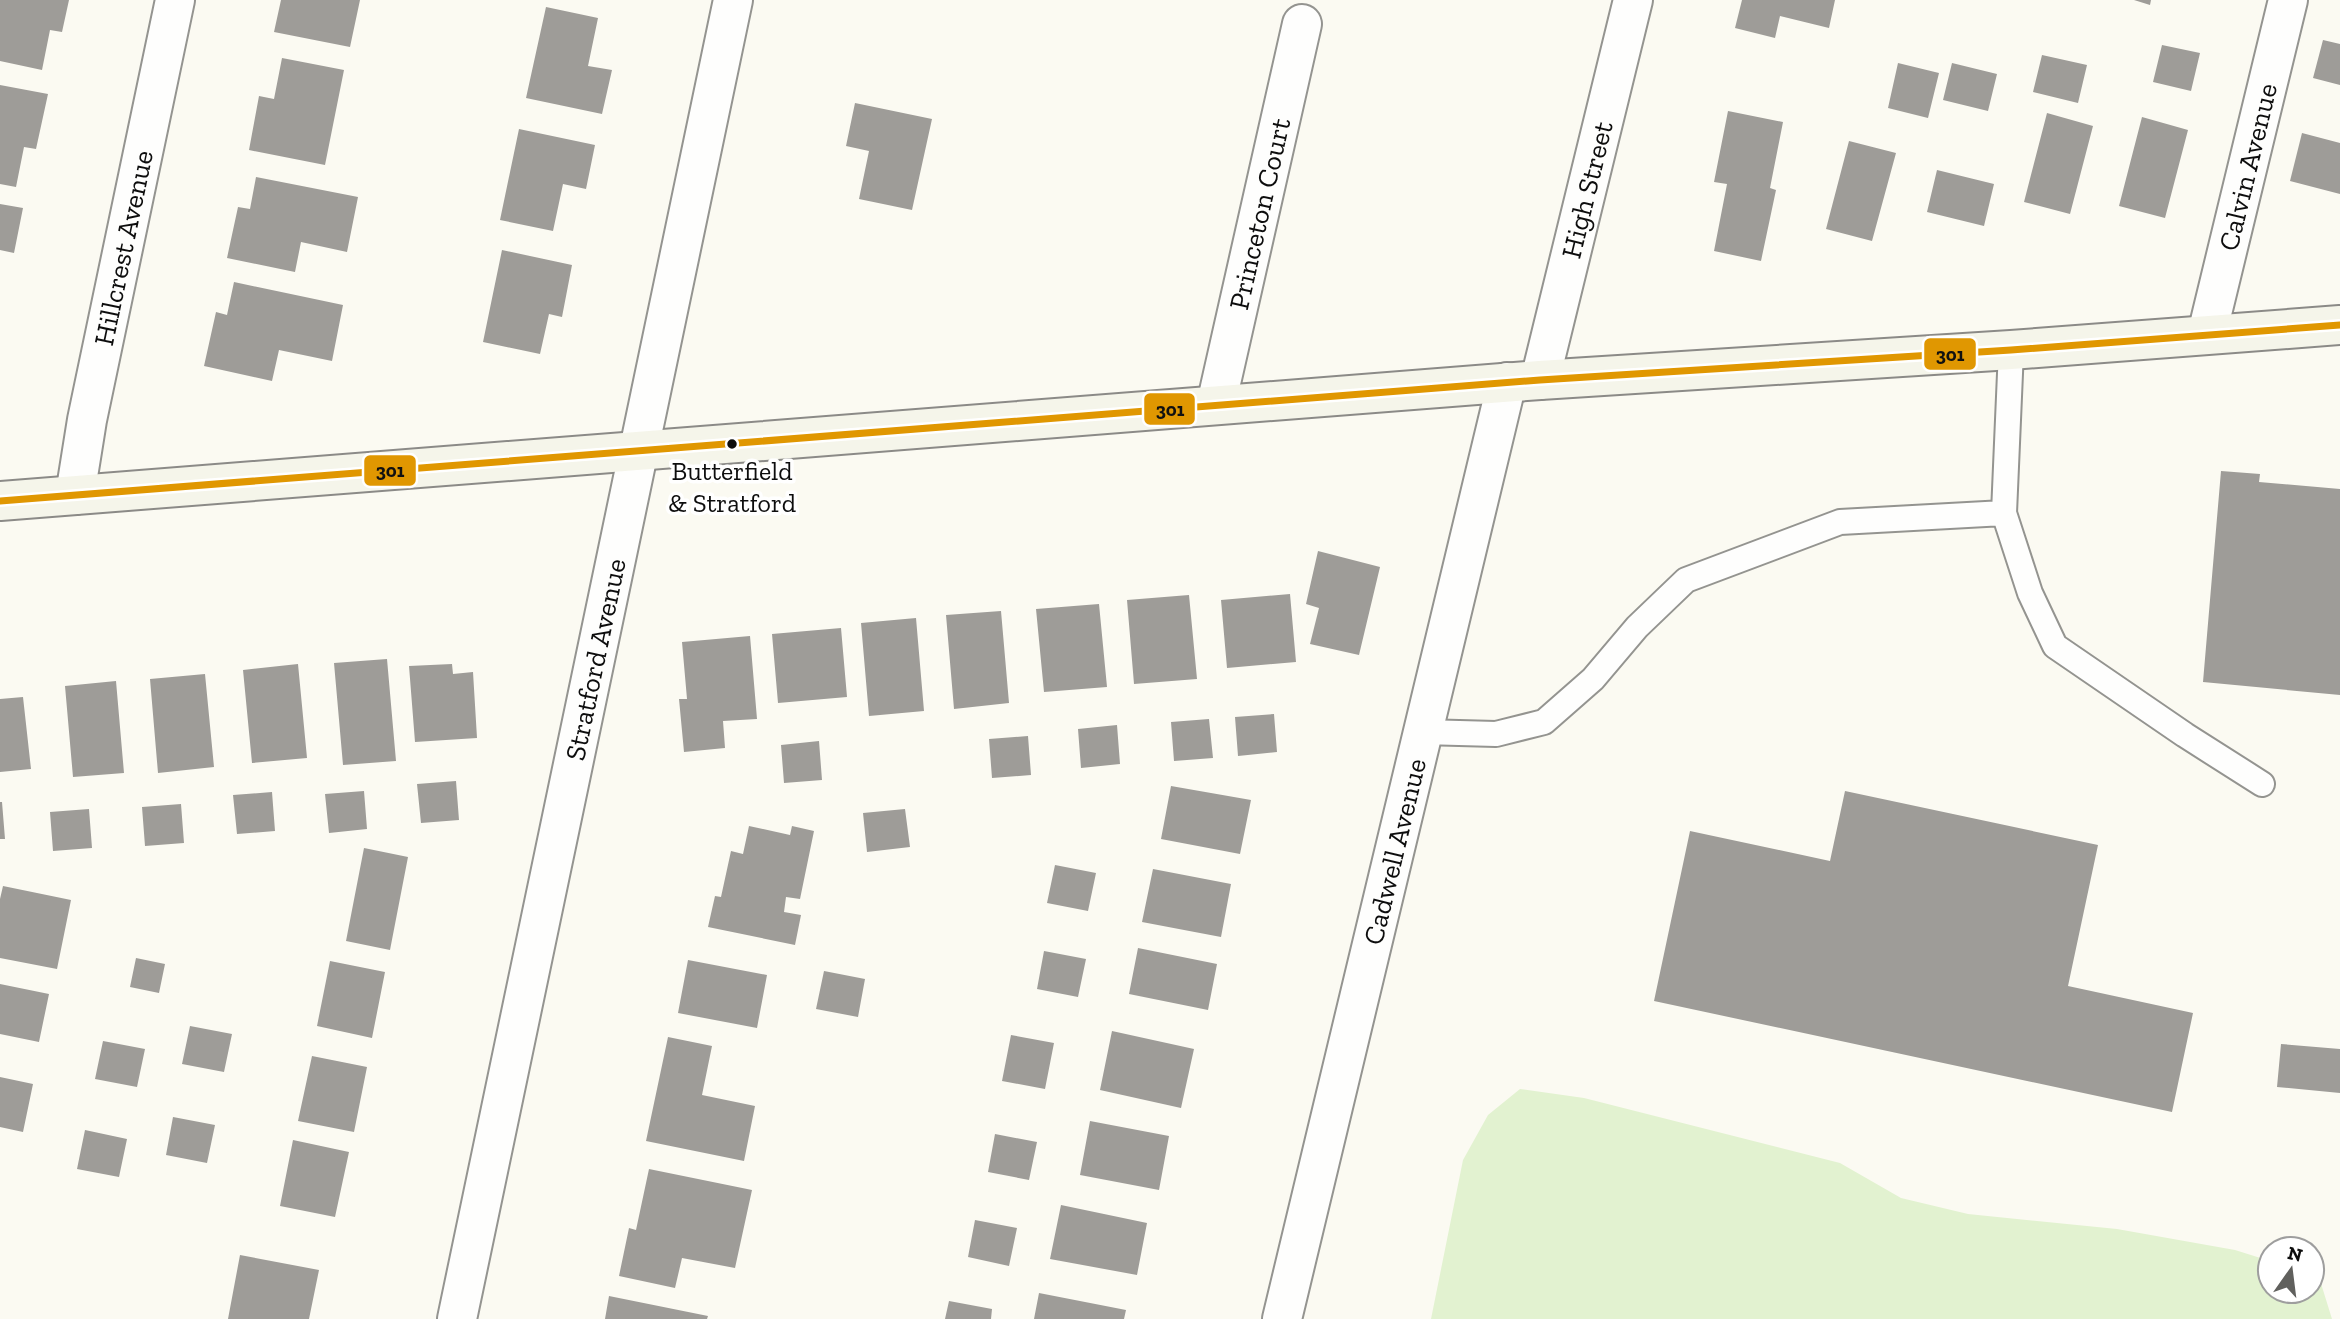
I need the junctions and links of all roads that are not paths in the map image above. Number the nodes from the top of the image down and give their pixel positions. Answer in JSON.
{"nodes":[{"id":1,"x":175,"y":0,"type":"edge"},
{"id":2,"x":733,"y":0,"type":"edge"},
{"id":3,"x":1633,"y":0,"type":"edge"},
{"id":4,"x":2288,"y":0,"type":"edge"},
{"id":5,"x":1302,"y":24,"type":"dead end"},
{"id":6,"x":2340,"y":325,"type":"edge"},
{"id":7,"x":2207,"y":334,"type":"junction"},
{"id":8,"x":2011,"y":351,"type":"junction"},
{"id":9,"x":1524,"y":381,"type":"junction"},
{"id":10,"x":1216,"y":405,"type":"junction"},
{"id":11,"x":639,"y":452,"type":"junction"},
{"id":12,"x":75,"y":495,"type":"junction"},
{"id":13,"x":0,"y":501,"type":"edge"},
{"id":14,"x":2004,"y":513,"type":"junction"},
{"id":15,"x":1422,"y":732,"type":"junction"},
{"id":16,"x":2262,"y":784,"type":"dead end"},
{"id":17,"x":457,"y":1319,"type":"edge"},
{"id":18,"x":1282,"y":1319,"type":"edge"}],
"edges":[{"from":1,"to":12,"type":"street","name":"Hillcrest Avenue"},
{"from":2,"to":11,"type":"street","name":"Stratford Avenue"},
{"from":3,"to":9,"type":"street","name":"High Street"},
{"from":4,"to":7,"type":"street","name":"Calvin Avenue"},
{"from":5,"to":10,"type":"street","name":"Princeton Court"},
{"from":6,"to":7,"type":"main road"},
{"from":7,"to":8,"type":"main road"},
{"from":8,"to":9,"type":"main road"},
{"from":8,"to":14,"type":"lane"},
{"from":9,"to":10,"type":"main road"},
{"from":9,"to":15,"type":"street","name":"Cadwell Avenue"},
{"from":10,"to":11,"type":"main road"},
{"from":11,"to":12,"type":"main road"},
{"from":11,"to":17,"type":"street","name":"Stratford Avenue"},
{"from":12,"to":13,"type":"main road"},
{"from":14,"to":15,"type":"lane"},
{"from":14,"to":16,"type":"lane"},
{"from":15,"to":18,"type":"street","name":"Cadwell Avenue"}]}
